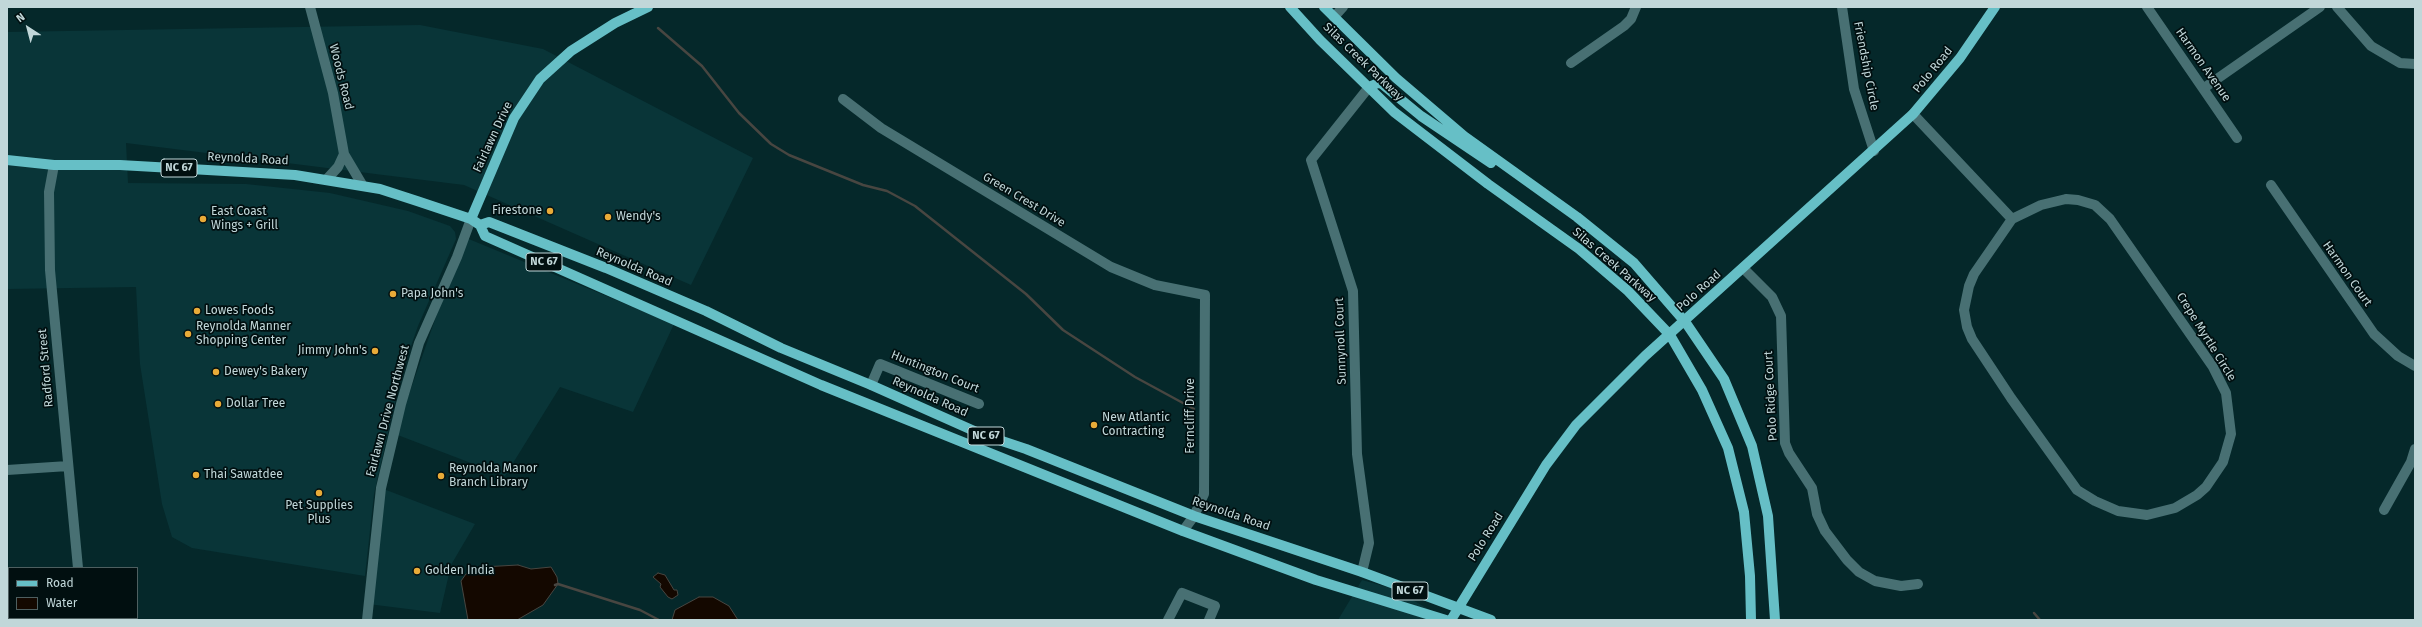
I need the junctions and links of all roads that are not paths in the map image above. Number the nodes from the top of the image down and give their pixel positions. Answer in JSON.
{"nodes":[{"id":1,"x":310,"y":7,"type":"edge"},
{"id":2,"x":648,"y":7,"type":"edge"},
{"id":3,"x":1290,"y":7,"type":"edge"},
{"id":4,"x":1324,"y":7,"type":"edge"},
{"id":5,"x":1343,"y":7,"type":"edge"},
{"id":6,"x":1636,"y":7,"type":"edge"},
{"id":7,"x":1842,"y":7,"type":"edge"},
{"id":8,"x":1996,"y":7,"type":"edge"},
{"id":9,"x":2147,"y":7,"type":"edge"},
{"id":10,"x":2320,"y":7,"type":"edge"},
{"id":11,"x":2337,"y":7,"type":"edge"},
{"id":12,"x":1334,"y":17,"type":"junction"},
{"id":13,"x":1571,"y":63,"type":"dead end"},
{"id":14,"x":2415,"y":64,"type":"edge"},
{"id":15,"x":1369,"y":87,"type":"junction"},
{"id":16,"x":2204,"y":88,"type":"junction"},
{"id":17,"x":843,"y":99,"type":"dead end"},
{"id":18,"x":1913,"y":114,"type":"junction"},
{"id":19,"x":2237,"y":138,"type":"dead end"},
{"id":20,"x":1874,"y":151,"type":"junction"},
{"id":21,"x":344,"y":154,"type":"junction"},
{"id":22,"x":7,"y":160,"type":"edge"},
{"id":23,"x":54,"y":165,"type":"junction"},
{"id":24,"x":1508,"y":168,"type":"junction"},
{"id":25,"x":327,"y":179,"type":"junction"},
{"id":26,"x":2271,"y":185,"type":"dead end"},
{"id":27,"x":363,"y":186,"type":"junction"},
{"id":28,"x":470,"y":218,"type":"junction"},
{"id":29,"x":2012,"y":218,"type":"junction"},
{"id":30,"x":480,"y":225,"type":"junction"},
{"id":31,"x":1743,"y":268,"type":"junction"},
{"id":32,"x":1205,"y":295,"type":"joint"},
{"id":33,"x":2415,"y":366,"type":"edge"},
{"id":34,"x":871,"y":385,"type":"junction"},
{"id":35,"x":980,"y":404,"type":"dead end"},
{"id":36,"x":2415,"y":449,"type":"edge"},
{"id":37,"x":68,"y":466,"type":"junction"},
{"id":38,"x":7,"y":470,"type":"edge"},
{"id":39,"x":2384,"y":510,"type":"dead end"},
{"id":40,"x":1194,"y":516,"type":"junction"},
{"id":41,"x":1183,"y":531,"type":"junction"},
{"id":42,"x":78,"y":567,"type":"edge"},
{"id":43,"x":1362,"y":572,"type":"junction"},
{"id":44,"x":1918,"y":584,"type":"dead end"},
{"id":45,"x":1458,"y":609,"type":"junction"},
{"id":46,"x":367,"y":620,"type":"edge"},
{"id":47,"x":1168,"y":620,"type":"edge"},
{"id":48,"x":1209,"y":620,"type":"edge"},
{"id":49,"x":1446,"y":620,"type":"edge"},
{"id":50,"x":1451,"y":620,"type":"edge"},
{"id":51,"x":1491,"y":620,"type":"edge"},
{"id":52,"x":1751,"y":620,"type":"edge"},
{"id":53,"x":1775,"y":620,"type":"edge"}],
"edges":[{"from":1,"to":21,"type":"street","name":"Woods Road"},
{"from":2,"to":28,"type":"main road","name":"Fairlawn Drive"},
{"from":3,"to":15,"type":"main road","name":"Silas Creek Parkway"},
{"from":4,"to":12,"type":"main road","name":"Silas Creek Parkway"},
{"from":5,"to":12,"type":"street"},
{"from":6,"to":13,"type":"street"},
{"from":7,"to":20,"type":"street","name":"Friendship Circle"},
{"from":8,"to":18,"type":"main road","name":"Polo Road"},
{"from":9,"to":16,"type":"street","name":"Harmon Avenue"},
{"from":10,"to":16,"type":"street"},
{"from":11,"to":14,"type":"street"},
{"from":12,"to":24,"type":"main road","name":"Silas Creek Parkway"},
{"from":15,"to":24,"type":"main road"},
{"from":15,"to":43,"type":"street","name":"Sunnynoll Court"},
{"from":15,"to":52,"type":"main road","name":"Silas Creek Parkway"},
{"from":16,"to":19,"type":"street","name":"Harmon Avenue"},
{"from":17,"to":32,"type":"street","name":"Green Crest Drive"},
{"from":18,"to":20,"type":"main road","name":"Polo Road"},
{"from":18,"to":29,"type":"street"},
{"from":20,"to":31,"type":"main road","name":"Polo Road"},
{"from":21,"to":25,"type":"street"},
{"from":21,"to":27,"type":"street","name":"Woods Road"},
{"from":22,"to":23,"type":"main road","name":"Reynolda Road","number":"NC 67"},
{"from":23,"to":25,"type":"main road","name":"Reynolda Road","number":"NC 67"},
{"from":23,"to":37,"type":"street","name":"Radford Street"},
{"from":24,"to":53,"type":"main road","name":"Silas Creek Parkway"},
{"from":25,"to":27,"type":"main road","name":"Reynolda Road","number":"NC 67"},
{"from":26,"to":33,"type":"street","name":"Harmon Court"},
{"from":27,"to":28,"type":"main road","name":"Reynolda Road","number":"NC 67"},
{"from":28,"to":30,"type":"main road","name":"Reynolda Road","number":"NC 67"},
{"from":28,"to":46,"type":"street","name":"Fairlawn Drive Northwest"},
{"from":29,"to":29,"type":"street","name":"Crepe Myrtle Circle"},
{"from":30,"to":34,"type":"main road","name":"Reynolda Road","number":"NC 67"},
{"from":30,"to":41,"type":"main road","name":"Reynolda Road","number":"NC 67"},
{"from":31,"to":44,"type":"street","name":"Polo Ridge Court"},
{"from":31,"to":45,"type":"main road","name":"Polo Road"},
{"from":32,"to":40,"type":"street","name":"Ferncliff Drive"},
{"from":34,"to":35,"type":"street","name":"Huntington Court"},
{"from":34,"to":40,"type":"main road","name":"Reynolda Road","number":"NC 67"},
{"from":36,"to":39,"type":"street"},
{"from":37,"to":38,"type":"street"},
{"from":37,"to":42,"type":"street","name":"Radford Street"},
{"from":40,"to":41,"type":"street","name":"Ferncliff Drive"},
{"from":40,"to":43,"type":"main road","name":"Reynolda Road","number":"NC 67"},
{"from":41,"to":49,"type":"main road","name":"Reynolda Road","number":"NC 67"},
{"from":43,"to":45,"type":"main road","name":"Reynolda Road","number":"NC 67"},
{"from":45,"to":50,"type":"main road","name":"Polo Road"},
{"from":45,"to":51,"type":"main road","name":"Reynolda Road","number":"NC 67"},
{"from":47,"to":48,"type":"street"}]}
